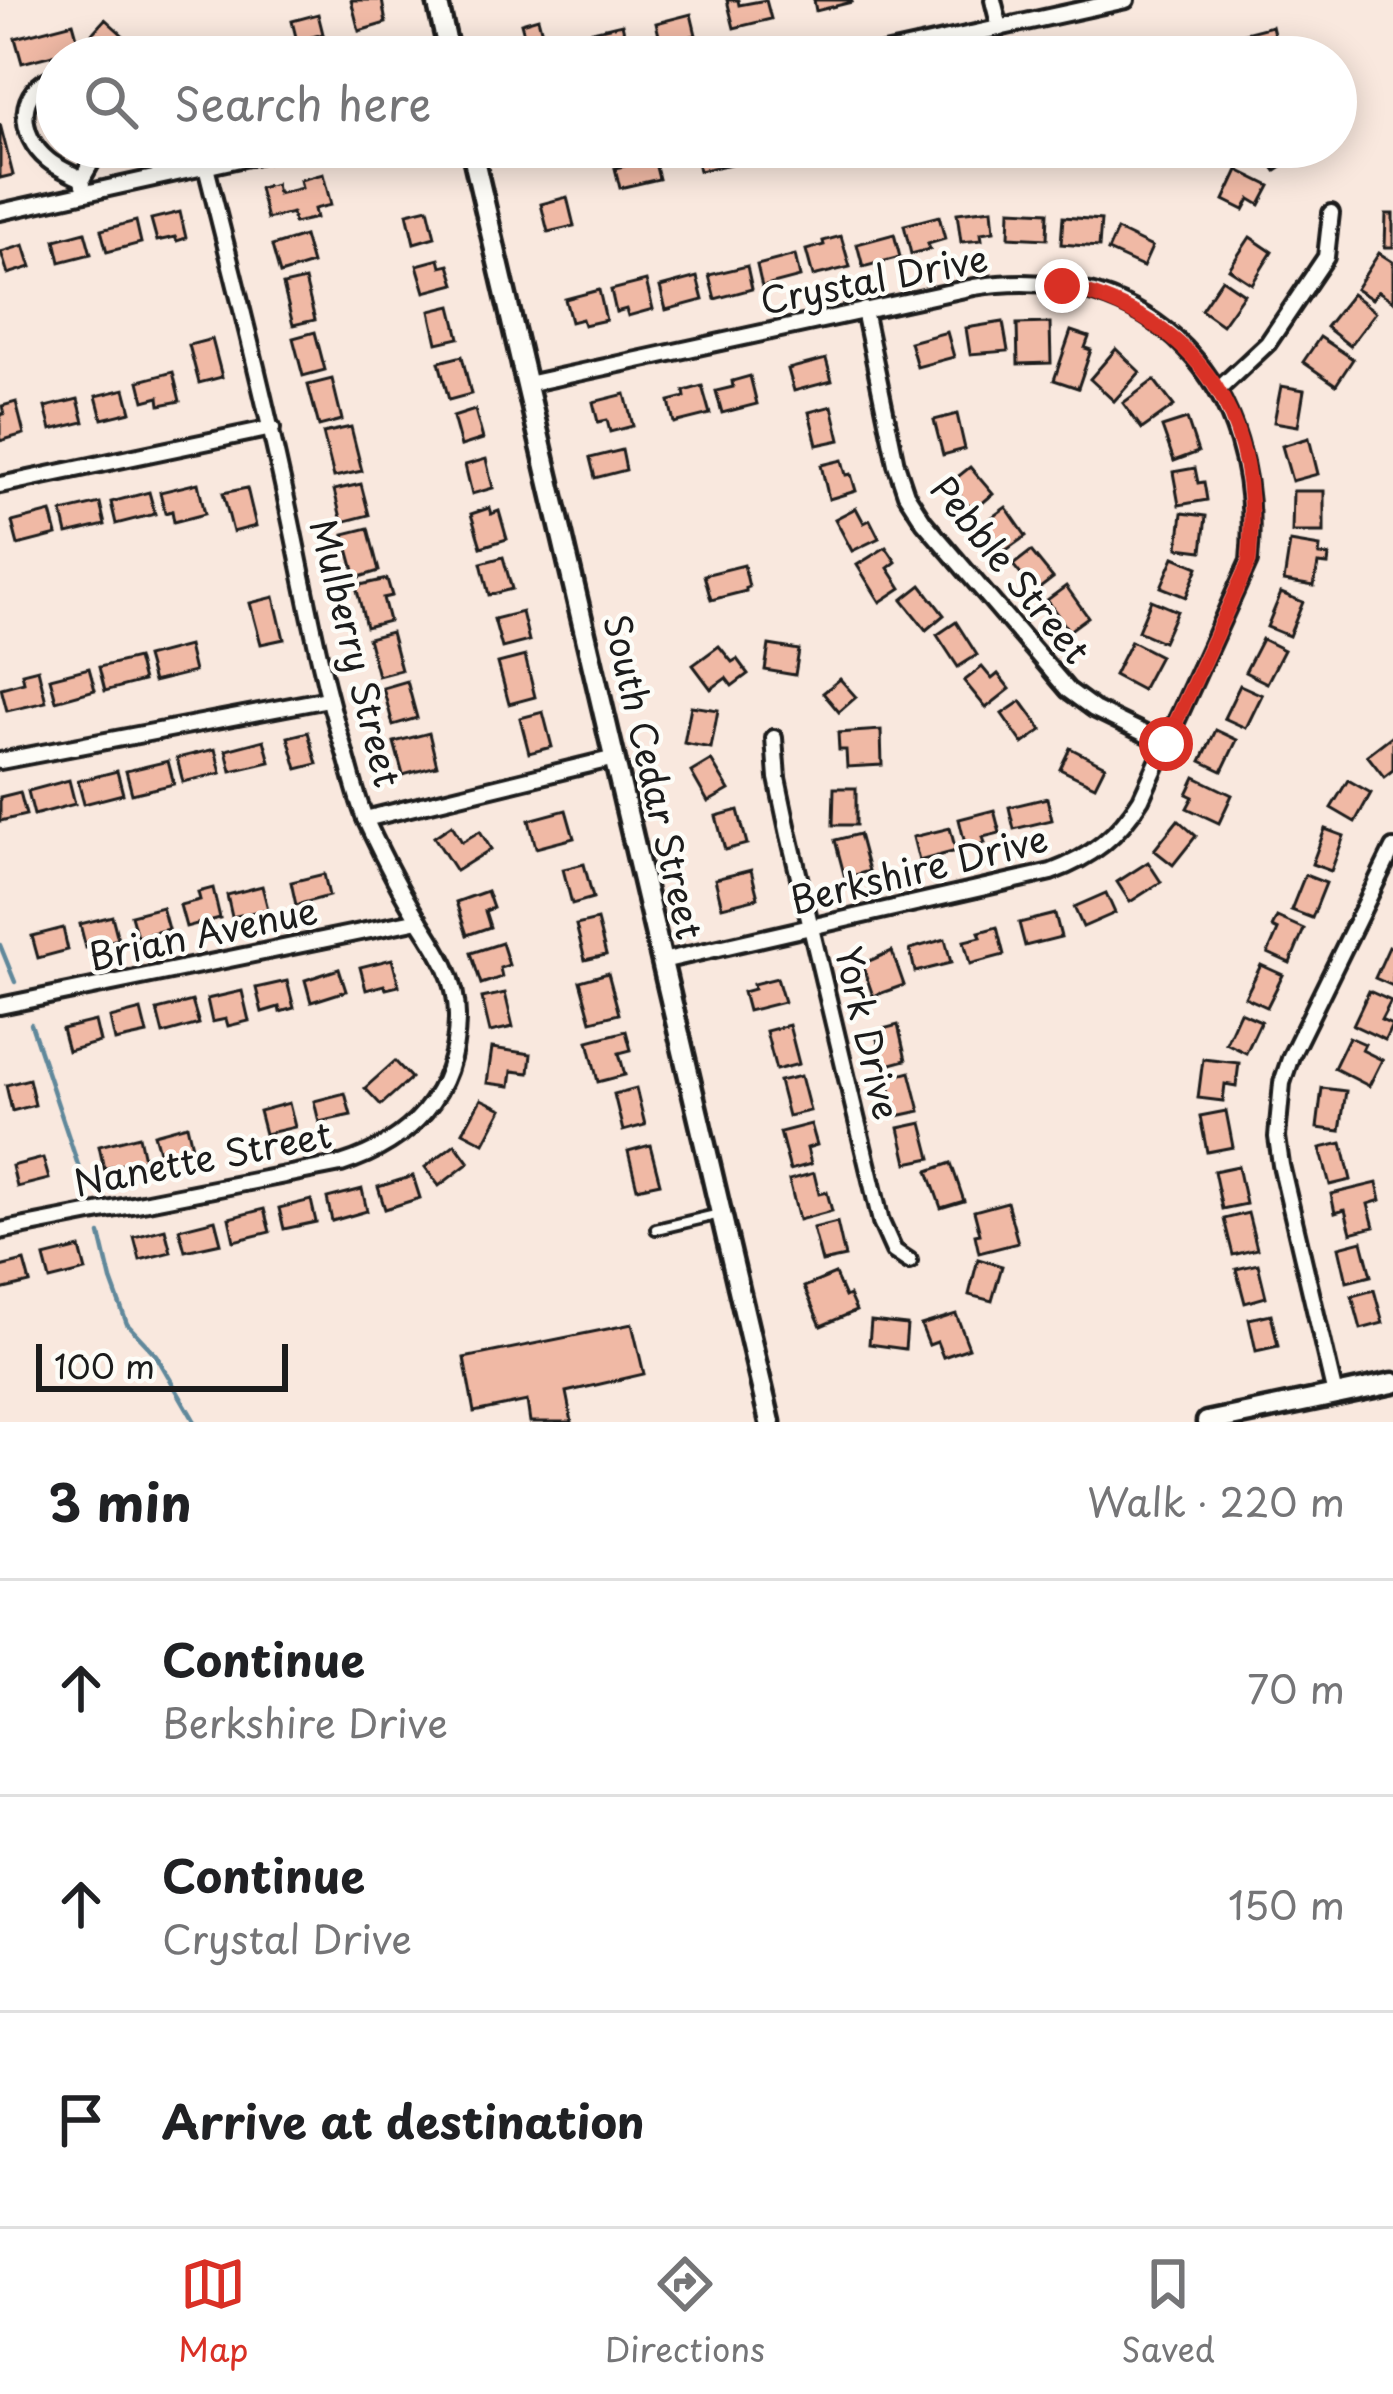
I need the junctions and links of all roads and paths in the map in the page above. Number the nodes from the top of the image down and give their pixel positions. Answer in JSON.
{"nodes":[{"id":1,"x":437,"y":0,"type":"edge"},
{"id":2,"x":993,"y":0,"type":"edge"},
{"id":3,"x":1126,"y":0,"type":"edge"},
{"id":4,"x":1000,"y":28,"type":"junction"},
{"id":5,"x":445,"y":36,"type":"edge"},
{"id":6,"x":963,"y":36,"type":"edge"},
{"id":7,"x":36,"y":86,"type":"edge"},
{"id":8,"x":36,"y":147,"type":"edge"},
{"id":9,"x":57,"y":168,"type":"edge"},
{"id":10,"x":91,"y":168,"type":"edge"},
{"id":11,"x":200,"y":168,"type":"edge"},
{"id":12,"x":206,"y":168,"type":"edge"},
{"id":13,"x":476,"y":168,"type":"edge"},
{"id":14,"x":83,"y":187,"type":"junction"},
{"id":15,"x":0,"y":212,"type":"edge"},
{"id":16,"x":1331,"y":213,"type":"dead end"},
{"id":17,"x":864,"y":310,"type":"junction"},
{"id":18,"x":527,"y":384,"type":"junction"},
{"id":19,"x":1219,"y":389,"type":"junction"},
{"id":20,"x":272,"y":428,"type":"junction"},
{"id":21,"x":0,"y":485,"type":"edge"},
{"id":22,"x":1240,"y":580,"type":"joint"},
{"id":23,"x":328,"y":699,"type":"junction"},
{"id":24,"x":774,"y":738,"type":"dead end"},
{"id":25,"x":1166,"y":744,"type":"junction"},
{"id":26,"x":615,"y":758,"type":"junction"},
{"id":27,"x":0,"y":761,"type":"edge"},
{"id":28,"x":365,"y":819,"type":"junction"},
{"id":29,"x":1393,"y":848,"type":"edge"},
{"id":30,"x":419,"y":920,"type":"junction"},
{"id":31,"x":811,"y":928,"type":"junction"},
{"id":32,"x":662,"y":961,"type":"junction"},
{"id":33,"x":0,"y":1006,"type":"edge"},
{"id":34,"x":410,"y":1127,"type":"joint"},
{"id":35,"x":722,"y":1214,"type":"junction"},
{"id":36,"x":656,"y":1229,"type":"dead end"},
{"id":37,"x":0,"y":1231,"type":"edge"},
{"id":38,"x":908,"y":1261,"type":"dead end"},
{"id":39,"x":1393,"y":1383,"type":"edge"},
{"id":40,"x":1335,"y":1395,"type":"junction"},
{"id":41,"x":770,"y":1422,"type":"edge"},
{"id":42,"x":1208,"y":1422,"type":"edge"}],
"edges":[{"from":1,"to":5,"type":"main road"},
{"from":2,"to":4,"type":"street"},
{"from":3,"to":4,"type":"street"},
{"from":4,"to":6,"type":"street"},
{"from":7,"to":8,"type":"street"},
{"from":9,"to":14,"type":"street"},
{"from":10,"to":14,"type":"street"},
{"from":11,"to":14,"type":"street"},
{"from":12,"to":20,"type":"street","name":"Mulberry Street"},
{"from":13,"to":18,"type":"main road","name":"South Cedar Street"},
{"from":14,"to":15,"type":"street"},
{"from":16,"to":19,"type":"street"},
{"from":17,"to":18,"type":"street","name":"Crystal Drive"},
{"from":17,"to":19,"type":"street","name":"Crystal Drive"},
{"from":17,"to":25,"type":"street","name":"Pebble Street"},
{"from":18,"to":26,"type":"main road","name":"South Cedar Street"},
{"from":19,"to":22,"type":"street","name":"Crystal Drive"},
{"from":20,"to":21,"type":"street"},
{"from":20,"to":23,"type":"street","name":"Mulberry Street"},
{"from":22,"to":25,"type":"street","name":"Berkshire Drive"},
{"from":23,"to":27,"type":"street"},
{"from":23,"to":28,"type":"street","name":"Mulberry Street"},
{"from":24,"to":31,"type":"street","name":"York Drive"},
{"from":25,"to":31,"type":"street","name":"Berkshire Drive"},
{"from":26,"to":28,"type":"street"},
{"from":26,"to":32,"type":"main road","name":"South Cedar Street"},
{"from":28,"to":30,"type":"street","name":"Mulberry Street"},
{"from":29,"to":40,"type":"street"},
{"from":30,"to":33,"type":"street","name":"Brian Avenue"},
{"from":30,"to":34,"type":"street","name":"Mulberry Street"},
{"from":31,"to":32,"type":"street","name":"Berkshire Drive"},
{"from":31,"to":38,"type":"street","name":"York Drive"},
{"from":32,"to":35,"type":"main road","name":"South Cedar Street"},
{"from":34,"to":37,"type":"street","name":"Nanette Street"},
{"from":35,"to":36,"type":"lane"},
{"from":35,"to":41,"type":"main road","name":"South Cedar Street"},
{"from":39,"to":40,"type":"main road"},
{"from":40,"to":42,"type":"main road"}]}
